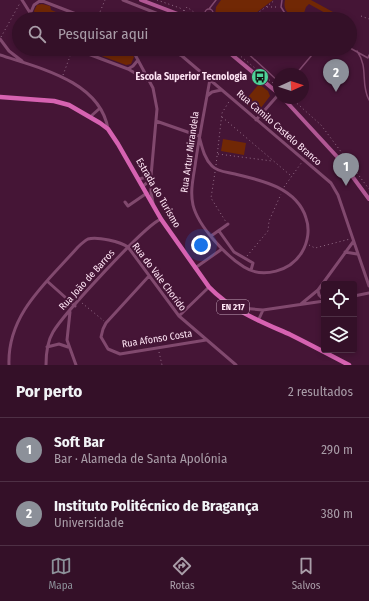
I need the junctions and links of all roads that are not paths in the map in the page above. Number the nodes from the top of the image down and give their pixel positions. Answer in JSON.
{"nodes":[{"id":1,"x":22,"y":0,"type":"edge"},
{"id":2,"x":40,"y":0,"type":"edge"},
{"id":3,"x":123,"y":0,"type":"edge"},
{"id":4,"x":141,"y":0,"type":"edge"},
{"id":5,"x":216,"y":0,"type":"edge"},
{"id":6,"x":282,"y":0,"type":"edge"},
{"id":7,"x":210,"y":9,"type":"junction"},
{"id":8,"x":30,"y":12,"type":"edge"},
{"id":9,"x":32,"y":12,"type":"edge"},
{"id":10,"x":72,"y":12,"type":"edge"},
{"id":11,"x":153,"y":12,"type":"edge"},
{"id":12,"x":173,"y":12,"type":"edge"},
{"id":13,"x":206,"y":12,"type":"edge"},
{"id":14,"x":212,"y":12,"type":"edge"},
{"id":15,"x":284,"y":12,"type":"edge"},
{"id":16,"x":0,"y":39,"type":"edge"},
{"id":17,"x":357,"y":51,"type":"edge"},
{"id":18,"x":357,"y":52,"type":"edge"},
{"id":19,"x":12,"y":53,"type":"edge"},
{"id":20,"x":0,"y":55,"type":"edge"},
{"id":21,"x":16,"y":56,"type":"edge"},
{"id":22,"x":93,"y":56,"type":"edge"},
{"id":23,"x":136,"y":56,"type":"edge"},
{"id":24,"x":181,"y":56,"type":"edge"},
{"id":25,"x":234,"y":56,"type":"edge"},
{"id":26,"x":250,"y":56,"type":"edge"},
{"id":27,"x":311,"y":56,"type":"edge"},
{"id":28,"x":360,"y":56,"type":"junction"},
{"id":29,"x":368,"y":56,"type":"edge"},
{"id":30,"x":138,"y":59,"type":"junction"},
{"id":31,"x":25,"y":63,"type":"junction"},
{"id":32,"x":301,"y":68,"type":"edge"},
{"id":33,"x":128,"y":69,"type":"junction"},
{"id":34,"x":273,"y":77,"type":"edge"},
{"id":35,"x":210,"y":79,"type":"junction"},
{"id":36,"x":148,"y":81,"type":"junction"},
{"id":37,"x":273,"y":89,"type":"edge"},
{"id":38,"x":222,"y":90,"type":"junction"},
{"id":39,"x":207,"y":96,"type":"junction"},
{"id":40,"x":0,"y":97,"type":"edge"},
{"id":41,"x":369,"y":100,"type":"edge"},
{"id":42,"x":273,"y":101,"type":"edge"},
{"id":43,"x":289,"y":104,"type":"edge"},
{"id":44,"x":99,"y":110,"type":"junction"},
{"id":45,"x":90,"y":116,"type":"junction"},
{"id":46,"x":256,"y":120,"type":"junction"},
{"id":47,"x":156,"y":121,"type":"junction"},
{"id":48,"x":108,"y":129,"type":"junction"},
{"id":49,"x":199,"y":136,"type":"junction"},
{"id":50,"x":151,"y":176,"type":"junction"},
{"id":51,"x":139,"y":179,"type":"junction"},
{"id":52,"x":143,"y":186,"type":"junction"},
{"id":53,"x":368,"y":191,"type":"edge"},
{"id":54,"x":147,"y":193,"type":"junction"},
{"id":55,"x":369,"y":200,"type":"edge"},
{"id":56,"x":125,"y":202,"type":"dead end"},
{"id":57,"x":154,"y":205,"type":"junction"},
{"id":58,"x":161,"y":219,"type":"junction"},
{"id":59,"x":228,"y":224,"type":"road end"},
{"id":60,"x":219,"y":231,"type":"junction"},
{"id":61,"x":211,"y":236,"type":"junction"},
{"id":62,"x":352,"y":240,"type":"junction"},
{"id":63,"x":128,"y":247,"type":"junction"},
{"id":64,"x":222,"y":249,"type":"junction"},
{"id":65,"x":345,"y":252,"type":"junction"},
{"id":66,"x":357,"y":254,"type":"junction"},
{"id":67,"x":195,"y":268,"type":"junction"},
{"id":68,"x":251,"y":270,"type":"junction"},
{"id":69,"x":149,"y":276,"type":"junction"},
{"id":70,"x":47,"y":281,"type":"junction"},
{"id":71,"x":369,"y":286,"type":"edge"},
{"id":72,"x":209,"y":287,"type":"junction"},
{"id":73,"x":318,"y":290,"type":"junction"},
{"id":74,"x":369,"y":293,"type":"edge"},
{"id":75,"x":357,"y":295,"type":"edge"},
{"id":76,"x":321,"y":297,"type":"edge"},
{"id":77,"x":321,"y":301,"type":"edge"},
{"id":78,"x":300,"y":305,"type":"junction"},
{"id":79,"x":75,"y":306,"type":"junction"},
{"id":80,"x":237,"y":310,"type":"junction"},
{"id":81,"x":263,"y":310,"type":"junction"},
{"id":82,"x":70,"y":312,"type":"junction"},
{"id":83,"x":179,"y":316,"type":"junction"},
{"id":84,"x":258,"y":321,"type":"junction"},
{"id":85,"x":206,"y":340,"type":"junction"},
{"id":86,"x":68,"y":347,"type":"junction"},
{"id":87,"x":47,"y":348,"type":"junction"},
{"id":88,"x":9,"y":365,"type":"edge"},
{"id":89,"x":46,"y":365,"type":"edge"},
{"id":90,"x":76,"y":365,"type":"edge"},
{"id":91,"x":236,"y":365,"type":"edge"},
{"id":92,"x":349,"y":365,"type":"edge"}],
"edges":[{"from":1,"to":8,"type":"street"},
{"from":2,"to":9,"type":"street"},
{"from":2,"to":10,"type":"street"},
{"from":3,"to":11,"type":"street"},
{"from":4,"to":12,"type":"street"},
{"from":5,"to":7,"type":"lane"},
{"from":6,"to":15,"type":"lane"},
{"from":7,"to":13,"type":"lane"},
{"from":7,"to":14,"type":"lane"},
{"from":16,"to":19,"type":"street"},
{"from":17,"to":29,"type":"lane"},
{"from":18,"to":28,"type":"lane"},
{"from":20,"to":31,"type":"street"},
{"from":21,"to":31,"type":"street"},
{"from":22,"to":33,"type":"street"},
{"from":23,"to":30,"type":"street"},
{"from":24,"to":35,"type":"street","name":"Rua Camilo Castelo Branco"},
{"from":25,"to":37,"type":"street"},
{"from":26,"to":34,"type":"lane"},
{"from":27,"to":32,"type":"lane"},
{"from":28,"to":29,"type":"lane"},
{"from":28,"to":41,"type":"lane"},
{"from":30,"to":33,"type":"street"},
{"from":30,"to":36,"type":"street"},
{"from":31,"to":44,"type":"street"},
{"from":33,"to":36,"type":"street"},
{"from":35,"to":38,"type":"street","name":"Rua Camilo Castelo Branco"},
{"from":35,"to":39,"type":"street","name":"Rua Artur Mirandela"},
{"from":36,"to":47,"type":"street"},
{"from":38,"to":39,"type":"street"},
{"from":38,"to":46,"type":"street","name":"Rua Camilo Castelo Branco"},
{"from":39,"to":49,"type":"street","name":"Rua Artur Mirandela"},
{"from":40,"to":45,"type":"main road","name":"Estrada do Turismo","number":"EN 217"},
{"from":42,"to":46,"type":"street"},
{"from":43,"to":53,"type":"street"},
{"from":44,"to":45,"type":"street"},
{"from":44,"to":48,"type":"street"},
{"from":45,"to":48,"type":"main road","name":"Estrada do Turismo","number":"EN 217"},
{"from":46,"to":62,"type":"street","name":"Rua Camilo Castelo Branco"},
{"from":47,"to":49,"type":"street"},
{"from":47,"to":50,"type":"street"},
{"from":48,"to":51,"type":"main road","name":"Estrada do Turismo","number":"EN 217"},
{"from":49,"to":61,"type":"street","name":"Rua Artur Mirandela"},
{"from":49,"to":68,"type":"street"},
{"from":50,"to":51,"type":"street"},
{"from":50,"to":52,"type":"street"},
{"from":50,"to":57,"type":"street"},
{"from":51,"to":52,"type":"main road","name":"Estrada do Turismo","number":"EN 217"},
{"from":52,"to":54,"type":"main road","name":"Estrada do Turismo","number":"EN 217"},
{"from":53,"to":55,"type":"street"},
{"from":54,"to":56,"type":"street"},
{"from":54,"to":57,"type":"main road","name":"Estrada do Turismo","number":"EN 217"},
{"from":57,"to":58,"type":"main road","name":"Estrada do Turismo","number":"EN 217"},
{"from":58,"to":63,"type":"street","name":"Rua João de Barros"},
{"from":58,"to":67,"type":"main road","name":"Estrada do Turismo","number":"EN 217"},
{"from":59,"to":60,"type":"street"},
{"from":60,"to":61,"type":"street"},
{"from":60,"to":68,"type":"street"},
{"from":61,"to":64,"type":"street","name":"Rua Artur Mirandela"},
{"from":62,"to":65,"type":"street"},
{"from":62,"to":66,"type":"street","name":"Rua Camilo Castelo Branco"},
{"from":63,"to":69,"type":"street","name":"Rua do Vale Chorido"},
{"from":63,"to":70,"type":"street","name":"Rua do Vale Chorido"},
{"from":63,"to":79,"type":"street","name":"Rua João de Barros"},
{"from":64,"to":67,"type":"street"},
{"from":64,"to":68,"type":"street","name":"Rua Artur Mirandela"},
{"from":65,"to":66,"type":"street"},
{"from":65,"to":73,"type":"street"},
{"from":66,"to":71,"type":"street","name":"Rua Camilo Castelo Branco"},
{"from":67,"to":72,"type":"main road","name":"Estrada do Turismo","number":"EN 217"},
{"from":69,"to":83,"type":"street","name":"Rua do Vale Chorido"},
{"from":69,"to":85,"type":"street","name":"Rua Afonso Costa"},
{"from":70,"to":79,"type":"street"},
{"from":70,"to":88,"type":"street","name":"Rua do Vale Chorido"},
{"from":72,"to":80,"type":"main road","name":"Estrada do Turismo","number":"EN 217"},
{"from":72,"to":83,"type":"street"},
{"from":73,"to":76,"type":"street"},
{"from":73,"to":78,"type":"street"},
{"from":74,"to":75,"type":"street"},
{"from":77,"to":78,"type":"street"},
{"from":78,"to":81,"type":"street"},
{"from":79,"to":82,"type":"street","name":"Rua João de Barros"},
{"from":80,"to":81,"type":"street"},
{"from":80,"to":84,"type":"main road","name":"Estrada do Turismo","number":"EN 217"},
{"from":81,"to":84,"type":"street"},
{"from":82,"to":86,"type":"street"},
{"from":82,"to":87,"type":"street","name":"Rua João de Barros"},
{"from":83,"to":85,"type":"street","name":"Rua do Vale Chorido"},
{"from":84,"to":92,"type":"main road","name":"Estrada do Turismo","number":"EN 217"},
{"from":85,"to":91,"type":"street","name":"Rua do Vale Chorido"},
{"from":86,"to":87,"type":"street"},
{"from":86,"to":90,"type":"street"},
{"from":87,"to":89,"type":"street","name":"Rua João de Barros"}]}
